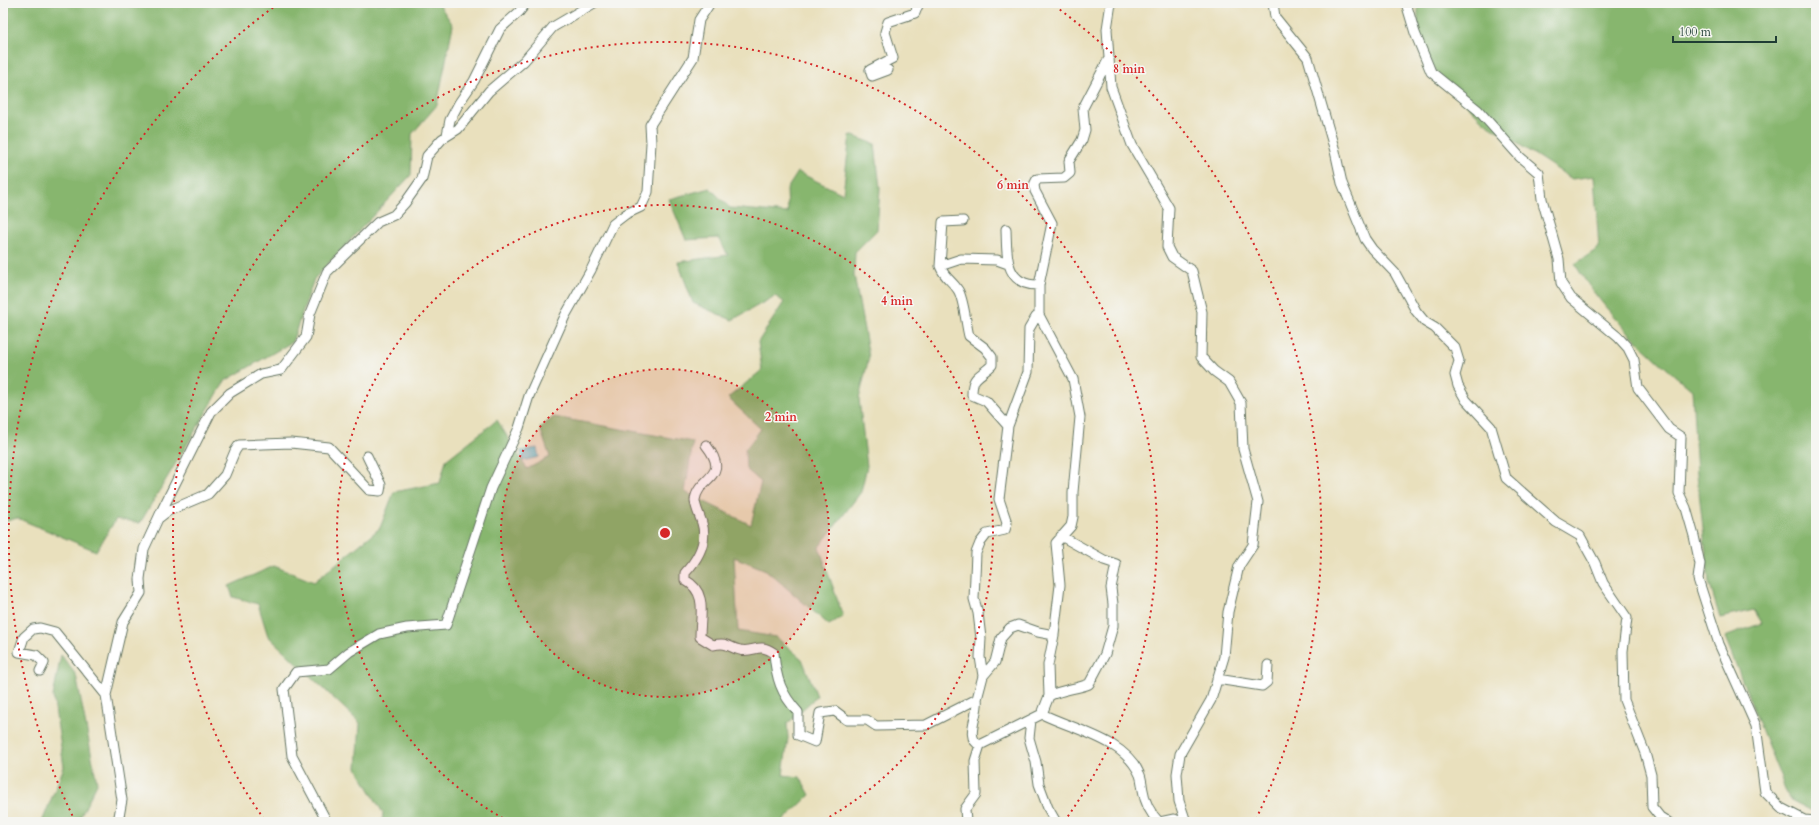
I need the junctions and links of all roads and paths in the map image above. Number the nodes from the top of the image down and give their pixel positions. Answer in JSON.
{"nodes":[{"id":1,"x":526,"y":3,"type":"edge"},
{"id":2,"x":594,"y":3,"type":"edge"},
{"id":3,"x":710,"y":3,"type":"edge"},
{"id":4,"x":919,"y":3,"type":"edge"},
{"id":5,"x":1111,"y":3,"type":"edge"},
{"id":6,"x":1273,"y":3,"type":"edge"},
{"id":7,"x":1406,"y":3,"type":"edge"},
{"id":8,"x":1108,"y":59,"type":"junction"},
{"id":9,"x":888,"y":70,"type":"dead end"},
{"id":10,"x":447,"y":135,"type":"junction"},
{"id":11,"x":963,"y":221,"type":"dead end"},
{"id":12,"x":1006,"y":229,"type":"dead end"},
{"id":13,"x":1008,"y":264,"type":"junction"},
{"id":14,"x":940,"y":266,"type":"junction"},
{"id":15,"x":1039,"y":286,"type":"junction"},
{"id":16,"x":1039,"y":315,"type":"junction"},
{"id":17,"x":1008,"y":426,"type":"junction"},
{"id":18,"x":706,"y":446,"type":"dead end"},
{"id":19,"x":367,"y":456,"type":"dead end"},
{"id":20,"x":157,"y":520,"type":"junction"},
{"id":21,"x":1061,"y":536,"type":"junction"},
{"id":22,"x":1054,"y":634,"type":"junction"},
{"id":23,"x":1268,"y":665,"type":"dead end"},
{"id":24,"x":40,"y":671,"type":"dead end"},
{"id":25,"x":983,"y":676,"type":"junction"},
{"id":26,"x":1217,"y":679,"type":"junction"},
{"id":27,"x":106,"y":695,"type":"junction"},
{"id":28,"x":1049,"y":696,"type":"junction"},
{"id":29,"x":976,"y":699,"type":"junction"},
{"id":30,"x":1042,"y":714,"type":"junction"},
{"id":31,"x":1031,"y":720,"type":"junction"},
{"id":32,"x":980,"y":744,"type":"junction"},
{"id":33,"x":1816,"y":821,"type":"edge"},
{"id":34,"x":118,"y":822,"type":"edge"},
{"id":35,"x":327,"y":822,"type":"edge"},
{"id":36,"x":966,"y":822,"type":"edge"},
{"id":37,"x":1056,"y":822,"type":"edge"},
{"id":38,"x":1160,"y":822,"type":"edge"},
{"id":39,"x":1181,"y":822,"type":"edge"},
{"id":40,"x":1186,"y":822,"type":"edge"},
{"id":41,"x":1668,"y":822,"type":"edge"}],
"edges":[{"from":1,"to":10,"type":"street"},
{"from":2,"to":10,"type":"street"},
{"from":3,"to":35,"type":"street"},
{"from":4,"to":9,"type":"street"},
{"from":5,"to":8,"type":"street"},
{"from":6,"to":41,"type":"street"},
{"from":7,"to":33,"type":"street"},
{"from":8,"to":15,"type":"street"},
{"from":8,"to":26,"type":"street"},
{"from":10,"to":20,"type":"street"},
{"from":11,"to":14,"type":"street"},
{"from":12,"to":13,"type":"street"},
{"from":13,"to":14,"type":"street"},
{"from":13,"to":15,"type":"street"},
{"from":14,"to":17,"type":"street"},
{"from":15,"to":16,"type":"street"},
{"from":16,"to":17,"type":"street"},
{"from":16,"to":21,"type":"street"},
{"from":17,"to":25,"type":"street"},
{"from":18,"to":29,"type":"street"},
{"from":19,"to":20,"type":"street"},
{"from":20,"to":27,"type":"street"},
{"from":21,"to":22,"type":"street"},
{"from":21,"to":28,"type":"street"},
{"from":22,"to":25,"type":"street"},
{"from":22,"to":28,"type":"street"},
{"from":23,"to":26,"type":"street"},
{"from":24,"to":27,"type":"street"},
{"from":25,"to":29,"type":"street"},
{"from":26,"to":40,"type":"street"},
{"from":27,"to":34,"type":"street"},
{"from":28,"to":30,"type":"street"},
{"from":29,"to":32,"type":"street"},
{"from":30,"to":31,"type":"street"},
{"from":30,"to":38,"type":"street"},
{"from":31,"to":32,"type":"street"},
{"from":31,"to":37,"type":"street"},
{"from":32,"to":36,"type":"street"},
{"from":38,"to":39,"type":"street"}]}
